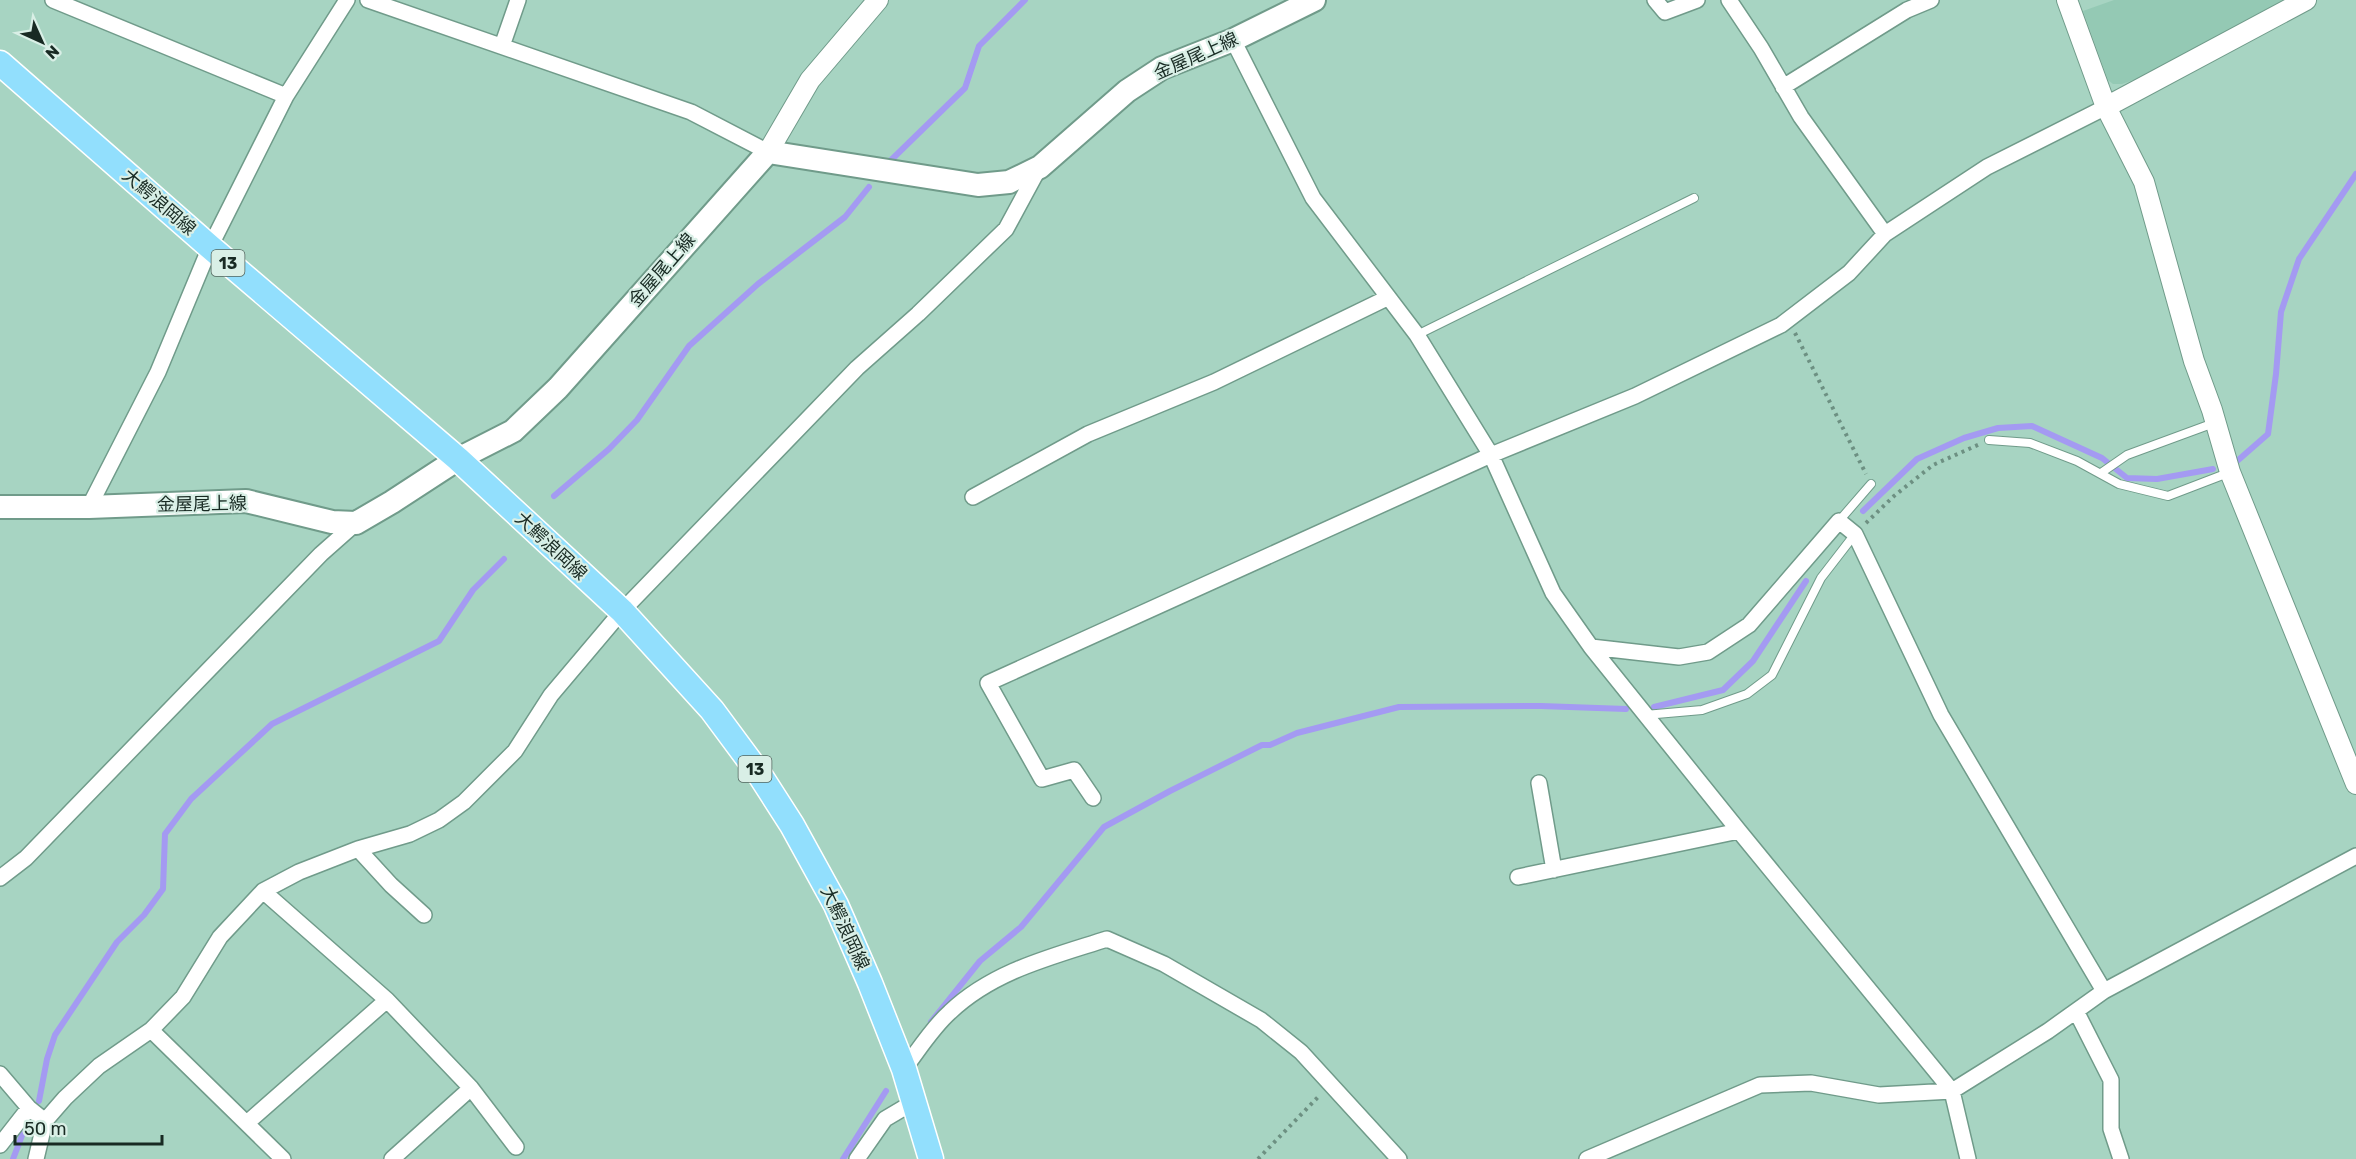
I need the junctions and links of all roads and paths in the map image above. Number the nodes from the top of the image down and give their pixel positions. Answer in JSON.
{"nodes":[{"id":1,"x":53,"y":0,"type":"edge"},
{"id":2,"x":347,"y":0,"type":"edge"},
{"id":3,"x":368,"y":0,"type":"edge"},
{"id":4,"x":518,"y":0,"type":"edge"},
{"id":5,"x":878,"y":0,"type":"edge"},
{"id":6,"x":1314,"y":0,"type":"edge"},
{"id":7,"x":1655,"y":0,"type":"edge"},
{"id":8,"x":1697,"y":0,"type":"edge"},
{"id":9,"x":1729,"y":0,"type":"edge"},
{"id":10,"x":1931,"y":0,"type":"edge"},
{"id":11,"x":2067,"y":0,"type":"edge"},
{"id":12,"x":2306,"y":0,"type":"edge"},
{"id":13,"x":1233,"y":40,"type":"junction"},
{"id":14,"x":502,"y":46,"type":"junction"},
{"id":15,"x":0,"y":63,"type":"edge"},
{"id":16,"x":1783,"y":87,"type":"junction"},
{"id":17,"x":286,"y":96,"type":"junction"},
{"id":18,"x":2106,"y":107,"type":"junction"},
{"id":19,"x":768,"y":152,"type":"junction"},
{"id":20,"x":1040,"y":167,"type":"junction"},
{"id":21,"x":1694,"y":198,"type":"dead end"},
{"id":22,"x":1885,"y":234,"type":"junction"},
{"id":23,"x":210,"y":247,"type":"junction"},
{"id":24,"x":1387,"y":298,"type":"junction"},
{"id":25,"x":1788,"y":319,"type":"junction"},
{"id":26,"x":1417,"y":335,"type":"junction"},
{"id":27,"x":2216,"y":423,"type":"junction"},
{"id":28,"x":1989,"y":440,"type":"joint"},
{"id":29,"x":1491,"y":455,"type":"junction"},
{"id":30,"x":458,"y":459,"type":"junction"},
{"id":31,"x":2230,"y":472,"type":"junction"},
{"id":32,"x":2101,"y":473,"type":"junction"},
{"id":33,"x":1871,"y":484,"type":"joint"},
{"id":34,"x":973,"y":497,"type":"dead end"},
{"id":35,"x":0,"y":507,"type":"edge"},
{"id":36,"x":89,"y":507,"type":"junction"},
{"id":37,"x":1839,"y":521,"type":"junction"},
{"id":38,"x":356,"y":523,"type":"junction"},
{"id":39,"x":1855,"y":534,"type":"junction"},
{"id":40,"x":622,"y":611,"type":"junction"},
{"id":41,"x":1591,"y":647,"type":"junction"},
{"id":42,"x":1646,"y":715,"type":"junction"},
{"id":43,"x":1539,"y":783,"type":"dead end"},
{"id":44,"x":2356,"y":784,"type":"edge"},
{"id":45,"x":1093,"y":798,"type":"dead end"},
{"id":46,"x":1739,"y":831,"type":"junction"},
{"id":47,"x":358,"y":849,"type":"junction"},
{"id":48,"x":2356,"y":856,"type":"edge"},
{"id":49,"x":1554,"y":870,"type":"junction"},
{"id":50,"x":1518,"y":877,"type":"dead end"},
{"id":51,"x":0,"y":878,"type":"edge"},
{"id":52,"x":263,"y":891,"type":"junction"},
{"id":53,"x":424,"y":915,"type":"dead end"},
{"id":54,"x":2104,"y":991,"type":"junction"},
{"id":55,"x":387,"y":1000,"type":"junction"},
{"id":56,"x":2076,"y":1011,"type":"junction"},
{"id":57,"x":151,"y":1030,"type":"junction"},
{"id":58,"x":903,"y":1069,"type":"junction"},
{"id":59,"x":0,"y":1074,"type":"edge"},
{"id":60,"x":1331,"y":1084,"type":"junction"},
{"id":61,"x":471,"y":1088,"type":"junction"},
{"id":62,"x":1952,"y":1091,"type":"junction"},
{"id":63,"x":912,"y":1103,"type":"junction"},
{"id":64,"x":29,"y":1108,"type":"junction"},
{"id":65,"x":45,"y":1121,"type":"junction"},
{"id":66,"x":247,"y":1123,"type":"junction"},
{"id":67,"x":0,"y":1145,"type":"edge"},
{"id":68,"x":516,"y":1147,"type":"dead end"},
{"id":69,"x":36,"y":1159,"type":"edge"},
{"id":70,"x":283,"y":1159,"type":"edge"},
{"id":71,"x":392,"y":1159,"type":"edge"},
{"id":72,"x":857,"y":1159,"type":"edge"},
{"id":73,"x":931,"y":1159,"type":"edge"},
{"id":74,"x":1258,"y":1159,"type":"edge"},
{"id":75,"x":1399,"y":1159,"type":"edge"},
{"id":76,"x":1587,"y":1159,"type":"edge"},
{"id":77,"x":1968,"y":1159,"type":"edge"},
{"id":78,"x":2121,"y":1159,"type":"edge"}],
"edges":[{"from":1,"to":17,"type":"street"},
{"from":2,"to":17,"type":"street"},
{"from":3,"to":14,"type":"street"},
{"from":4,"to":14,"type":"street"},
{"from":5,"to":19,"type":"street"},
{"from":6,"to":13,"type":"main road","name":"金屋尾上線"},
{"from":7,"to":8,"type":"street"},
{"from":9,"to":16,"type":"street"},
{"from":10,"to":16,"type":"street"},
{"from":11,"to":18,"type":"street"},
{"from":12,"to":18,"type":"street"},
{"from":13,"to":20,"type":"main road","name":"金屋尾上線"},
{"from":13,"to":24,"type":"street"},
{"from":14,"to":19,"type":"street"},
{"from":15,"to":23,"type":"main road","name":"大鰐浪岡線","number":"13"},
{"from":16,"to":22,"type":"street"},
{"from":17,"to":23,"type":"street"},
{"from":18,"to":22,"type":"street"},
{"from":18,"to":27,"type":"street"},
{"from":19,"to":20,"type":"main road","name":"金屋尾上線"},
{"from":19,"to":30,"type":"main road","name":"金屋尾上線"},
{"from":20,"to":40,"type":"street"},
{"from":21,"to":26,"type":"lane"},
{"from":22,"to":25,"type":"street"},
{"from":23,"to":30,"type":"main road","name":"大鰐浪岡線","number":"13"},
{"from":23,"to":36,"type":"street"},
{"from":24,"to":26,"type":"street"},
{"from":24,"to":34,"type":"street"},
{"from":25,"to":29,"type":"street"},
{"from":25,"to":33,"type":"path"},
{"from":26,"to":29,"type":"street"},
{"from":27,"to":31,"type":"street"},
{"from":27,"to":32,"type":"lane"},
{"from":28,"to":32,"type":"lane"},
{"from":28,"to":39,"type":"path"},
{"from":29,"to":41,"type":"street"},
{"from":29,"to":45,"type":"street"},
{"from":30,"to":38,"type":"main road","name":"金屋尾上線"},
{"from":30,"to":40,"type":"main road","name":"大鰐浪岡線","number":"13"},
{"from":31,"to":32,"type":"lane"},
{"from":31,"to":44,"type":"street"},
{"from":33,"to":37,"type":"lane"},
{"from":35,"to":36,"type":"main road","name":"金屋尾上線"},
{"from":36,"to":38,"type":"main road","name":"金屋尾上線"},
{"from":37,"to":39,"type":"street"},
{"from":37,"to":41,"type":"street"},
{"from":38,"to":51,"type":"street"},
{"from":39,"to":42,"type":"lane"},
{"from":39,"to":54,"type":"street"},
{"from":40,"to":47,"type":"street"},
{"from":40,"to":58,"type":"main road","name":"大鰐浪岡線","number":"13"},
{"from":41,"to":42,"type":"street"},
{"from":42,"to":46,"type":"street"},
{"from":43,"to":49,"type":"street"},
{"from":46,"to":49,"type":"street"},
{"from":46,"to":62,"type":"street"},
{"from":47,"to":52,"type":"street"},
{"from":47,"to":53,"type":"street"},
{"from":48,"to":54,"type":"street"},
{"from":49,"to":50,"type":"street"},
{"from":52,"to":55,"type":"street"},
{"from":52,"to":57,"type":"street"},
{"from":54,"to":56,"type":"street"},
{"from":55,"to":61,"type":"street"},
{"from":55,"to":66,"type":"street"},
{"from":56,"to":62,"type":"street"},
{"from":56,"to":78,"type":"street"},
{"from":57,"to":65,"type":"street"},
{"from":57,"to":66,"type":"street"},
{"from":58,"to":60,"type":"street"},
{"from":58,"to":63,"type":"main road","name":"大鰐浪岡線","number":"13"},
{"from":59,"to":64,"type":"street"},
{"from":60,"to":74,"type":"path"},
{"from":60,"to":75,"type":"street"},
{"from":61,"to":68,"type":"street"},
{"from":61,"to":71,"type":"street"},
{"from":62,"to":76,"type":"street"},
{"from":62,"to":77,"type":"street"},
{"from":63,"to":72,"type":"street"},
{"from":63,"to":73,"type":"main road","name":"大鰐浪岡線","number":"13"},
{"from":64,"to":65,"type":"street"},
{"from":64,"to":67,"type":"street"},
{"from":65,"to":69,"type":"street"},
{"from":66,"to":70,"type":"street"}]}
